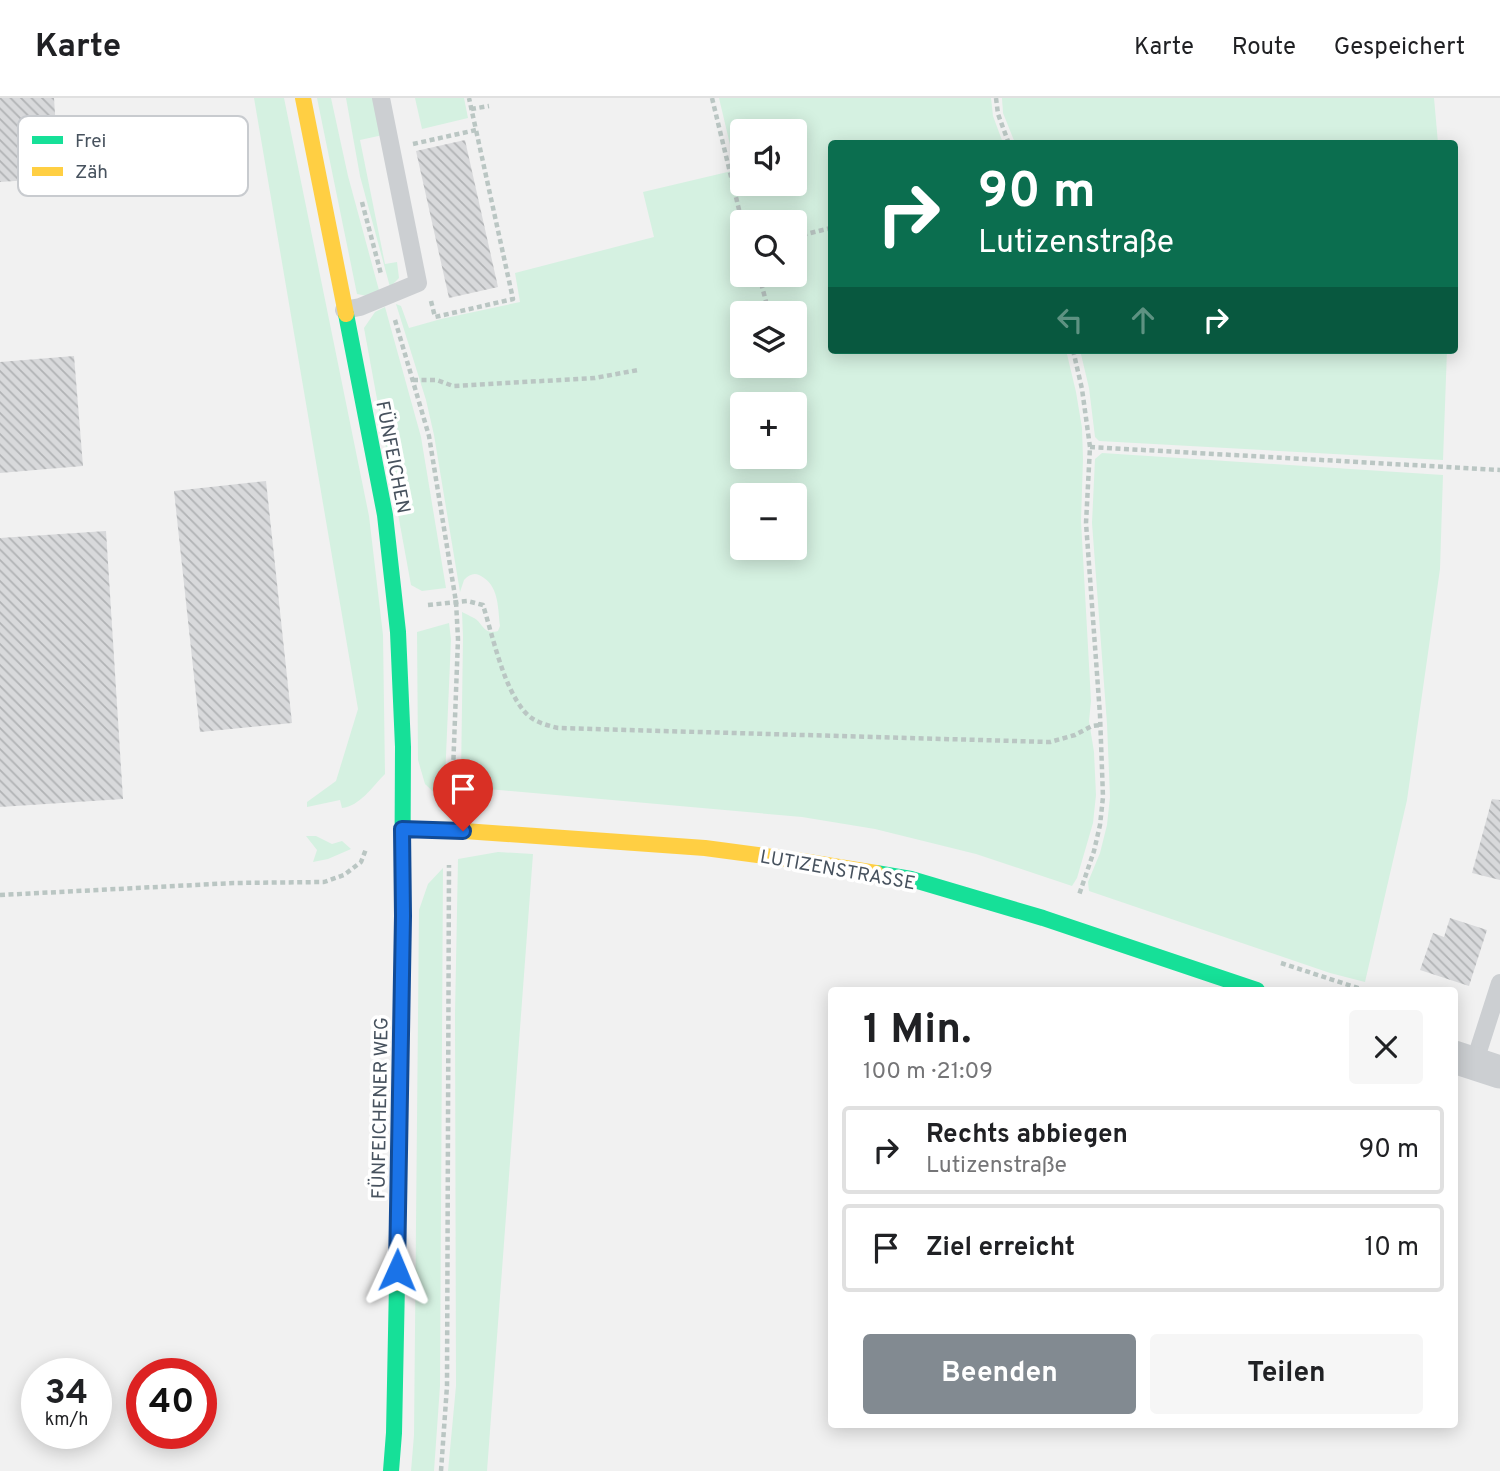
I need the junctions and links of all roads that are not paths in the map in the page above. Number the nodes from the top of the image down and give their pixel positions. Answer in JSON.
{"nodes":[{"id":1,"x":303,"y":98,"type":"edge"},
{"id":2,"x":381,"y":98,"type":"edge"},
{"id":3,"x":344,"y":310,"type":"junction"},
{"id":4,"x":402,"y":829,"type":"junction"},
{"id":5,"x":1500,"y":983,"type":"edge"},
{"id":6,"x":1248,"y":987,"type":"edge"},
{"id":7,"x":1476,"y":1064,"type":"edge"},
{"id":8,"x":391,"y":1471,"type":"edge"}],
"edges":[{"from":1,"to":3,"type":"street","name":"FÜNFEICHEN"},
{"from":2,"to":3,"type":"lane"},
{"from":3,"to":4,"type":"street","name":"FÜNFEICHEN"},
{"from":4,"to":6,"type":"street","name":"LUTIZENSTRASSE"},
{"from":4,"to":8,"type":"street","name":"FÜNFEICHENER WEG"},
{"from":5,"to":7,"type":"lane"}]}
